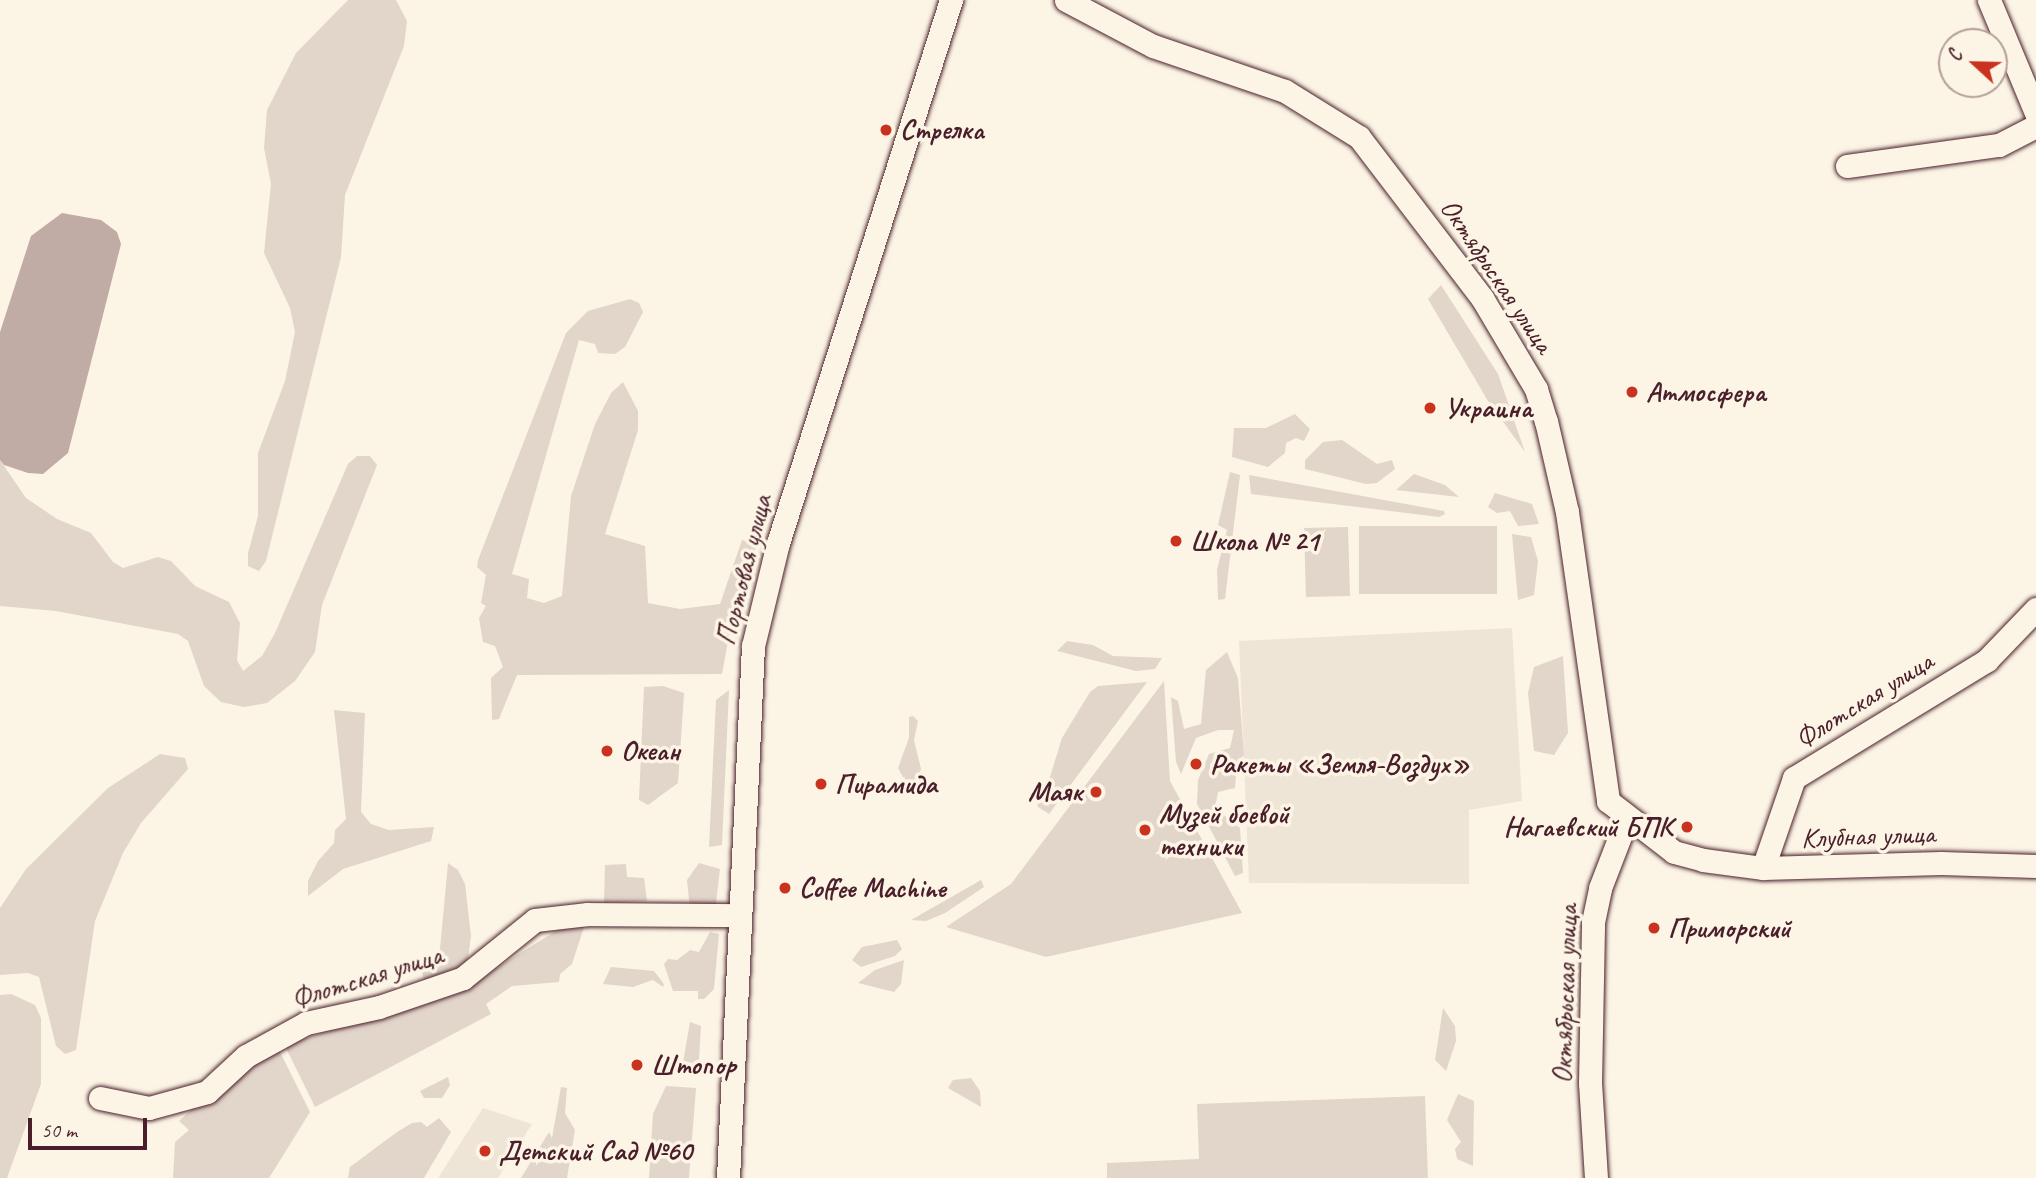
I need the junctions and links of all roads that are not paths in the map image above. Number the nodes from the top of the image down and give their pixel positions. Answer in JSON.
{"nodes":[{"id":1,"x":951,"y":0,"type":"edge"},
{"id":2,"x":1066,"y":0,"type":"edge"},
{"id":3,"x":1989,"y":0,"type":"edge"},
{"id":4,"x":2036,"y":113,"type":"edge"},
{"id":5,"x":2036,"y":125,"type":"edge"},
{"id":6,"x":1847,"y":166,"type":"dead end"},
{"id":7,"x":2036,"y":609,"type":"edge"},
{"id":8,"x":1627,"y":818,"type":"junction"},
{"id":9,"x":1703,"y":860,"type":"joint"},
{"id":10,"x":2036,"y":866,"type":"edge"},
{"id":11,"x":1763,"y":868,"type":"junction"},
{"id":12,"x":738,"y":915,"type":"junction"},
{"id":13,"x":100,"y":1098,"type":"dead end"},
{"id":14,"x":727,"y":1178,"type":"edge"},
{"id":15,"x":1596,"y":1178,"type":"edge"}],
"edges":[{"from":1,"to":12,"type":"street","name":"Портовая улица"},
{"from":2,"to":8,"type":"street","name":"Октябрьская улица"},
{"from":3,"to":4,"type":"street"},
{"from":5,"to":6,"type":"street"},
{"from":7,"to":11,"type":"street","name":"Флотская улица"},
{"from":8,"to":9,"type":"street","name":"Октябрьская улица"},
{"from":8,"to":15,"type":"street","name":"Октябрьская улица"},
{"from":9,"to":11,"type":"street","name":"Клубная улица"},
{"from":10,"to":11,"type":"street","name":"Клубная улица"},
{"from":12,"to":13,"type":"street","name":"Флотская улица"},
{"from":12,"to":14,"type":"street","name":"Портовая улица"}]}
